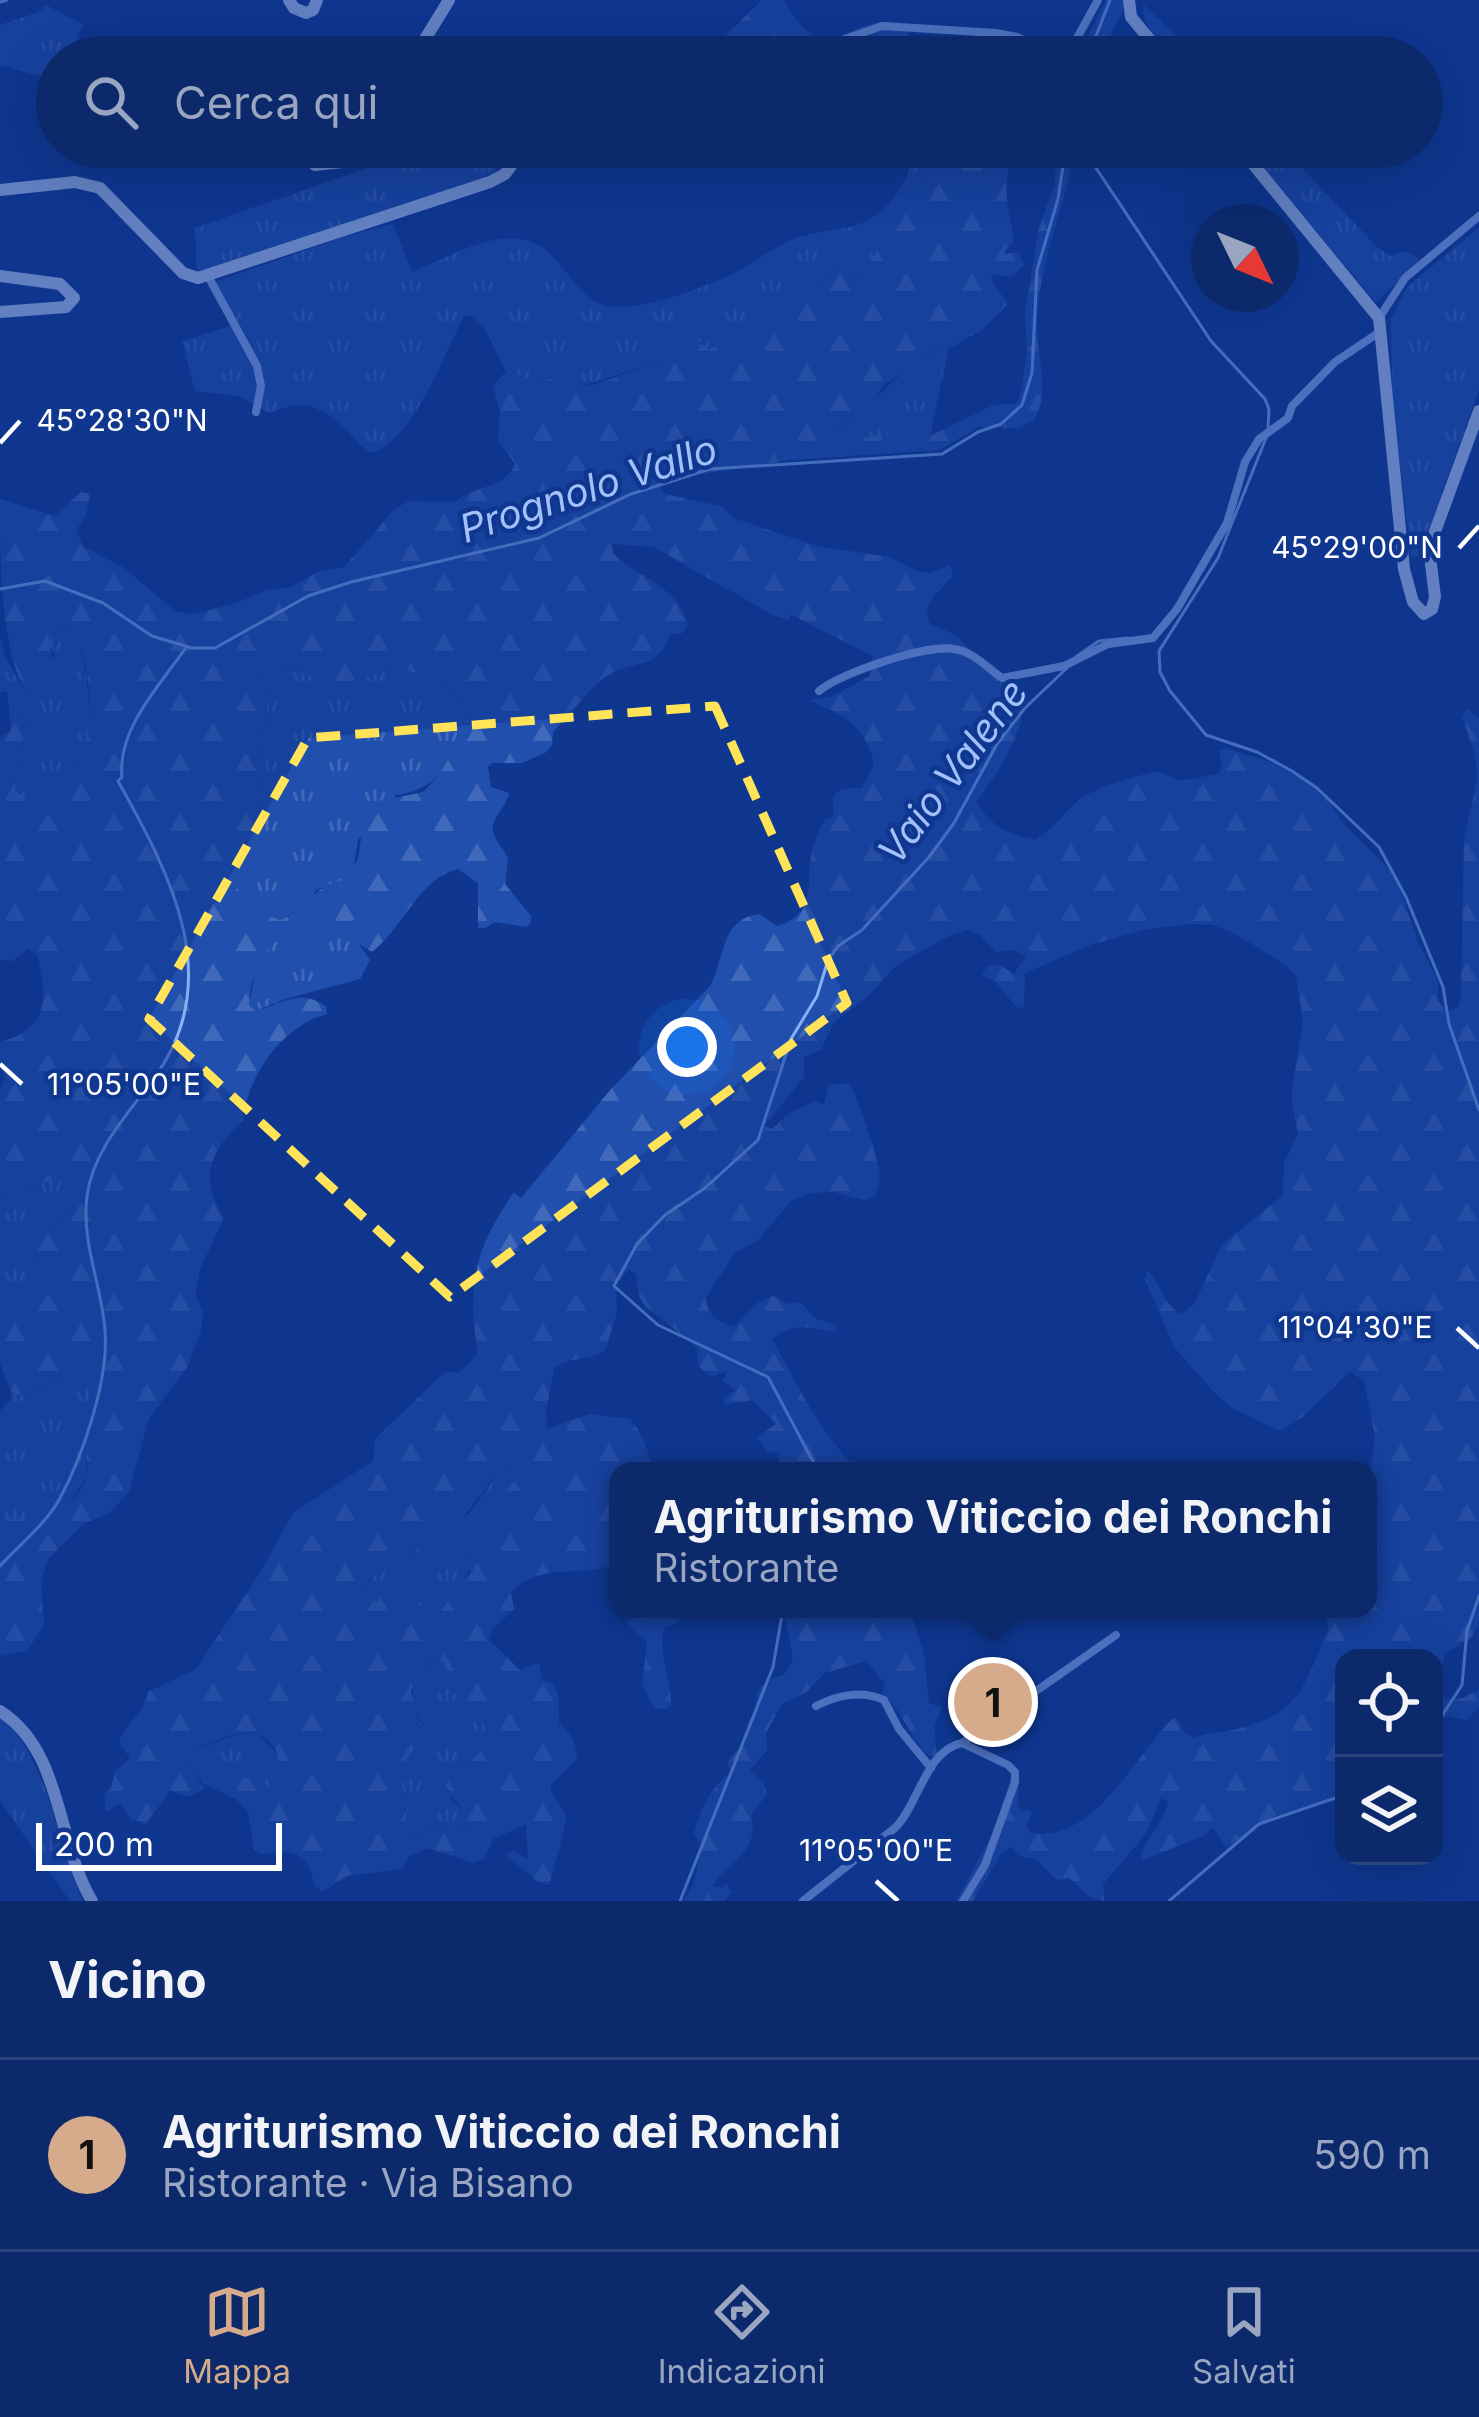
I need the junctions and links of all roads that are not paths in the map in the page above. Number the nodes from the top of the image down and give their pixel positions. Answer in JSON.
{"nodes":[{"id":1,"x":289,"y":0,"type":"edge"},
{"id":2,"x":317,"y":0,"type":"edge"},
{"id":3,"x":448,"y":0,"type":"edge"},
{"id":4,"x":1097,"y":0,"type":"edge"},
{"id":5,"x":1129,"y":0,"type":"edge"},
{"id":6,"x":427,"y":36,"type":"edge"},
{"id":7,"x":853,"y":36,"type":"edge"},
{"id":8,"x":1012,"y":36,"type":"edge"},
{"id":9,"x":1078,"y":36,"type":"edge"},
{"id":10,"x":1147,"y":36,"type":"edge"},
{"id":11,"x":510,"y":168,"type":"edge"},
{"id":12,"x":1256,"y":168,"type":"edge"},
{"id":13,"x":0,"y":190,"type":"edge"},
{"id":14,"x":1479,"y":216,"type":"edge"},
{"id":15,"x":0,"y":276,"type":"edge"},
{"id":16,"x":208,"y":276,"type":"junction"},
{"id":17,"x":0,"y":312,"type":"edge"},
{"id":18,"x":1381,"y":324,"type":"junction"},
{"id":19,"x":1479,"y":411,"type":"edge"},
{"id":20,"x":256,"y":412,"type":"dead end"},
{"id":21,"x":819,"y":691,"type":"dead end"},
{"id":22,"x":1116,"y":1635,"type":"dead end"},
{"id":23,"x":816,"y":1706,"type":"dead end"},
{"id":24,"x":0,"y":1711,"type":"edge"},
{"id":25,"x":962,"y":1744,"type":"junction"},
{"id":26,"x":932,"y":1768,"type":"junction"},
{"id":27,"x":92,"y":1901,"type":"edge"},
{"id":28,"x":803,"y":1901,"type":"edge"},
{"id":29,"x":963,"y":1901,"type":"edge"}],
"edges":[{"from":1,"to":2,"type":"street"},
{"from":3,"to":6,"type":"street"},
{"from":4,"to":9,"type":"street"},
{"from":5,"to":10,"type":"street"},
{"from":7,"to":8,"type":"street"},
{"from":11,"to":16,"type":"street"},
{"from":12,"to":18,"type":"street"},
{"from":13,"to":16,"type":"street"},
{"from":14,"to":18,"type":"street"},
{"from":15,"to":17,"type":"street"},
{"from":16,"to":20,"type":"street"},
{"from":18,"to":19,"type":"street"},
{"from":18,"to":21,"type":"street"},
{"from":22,"to":25,"type":"street"},
{"from":23,"to":26,"type":"street"},
{"from":24,"to":27,"type":"street"},
{"from":25,"to":26,"type":"street"},
{"from":25,"to":29,"type":"street"},
{"from":26,"to":28,"type":"street"}]}
